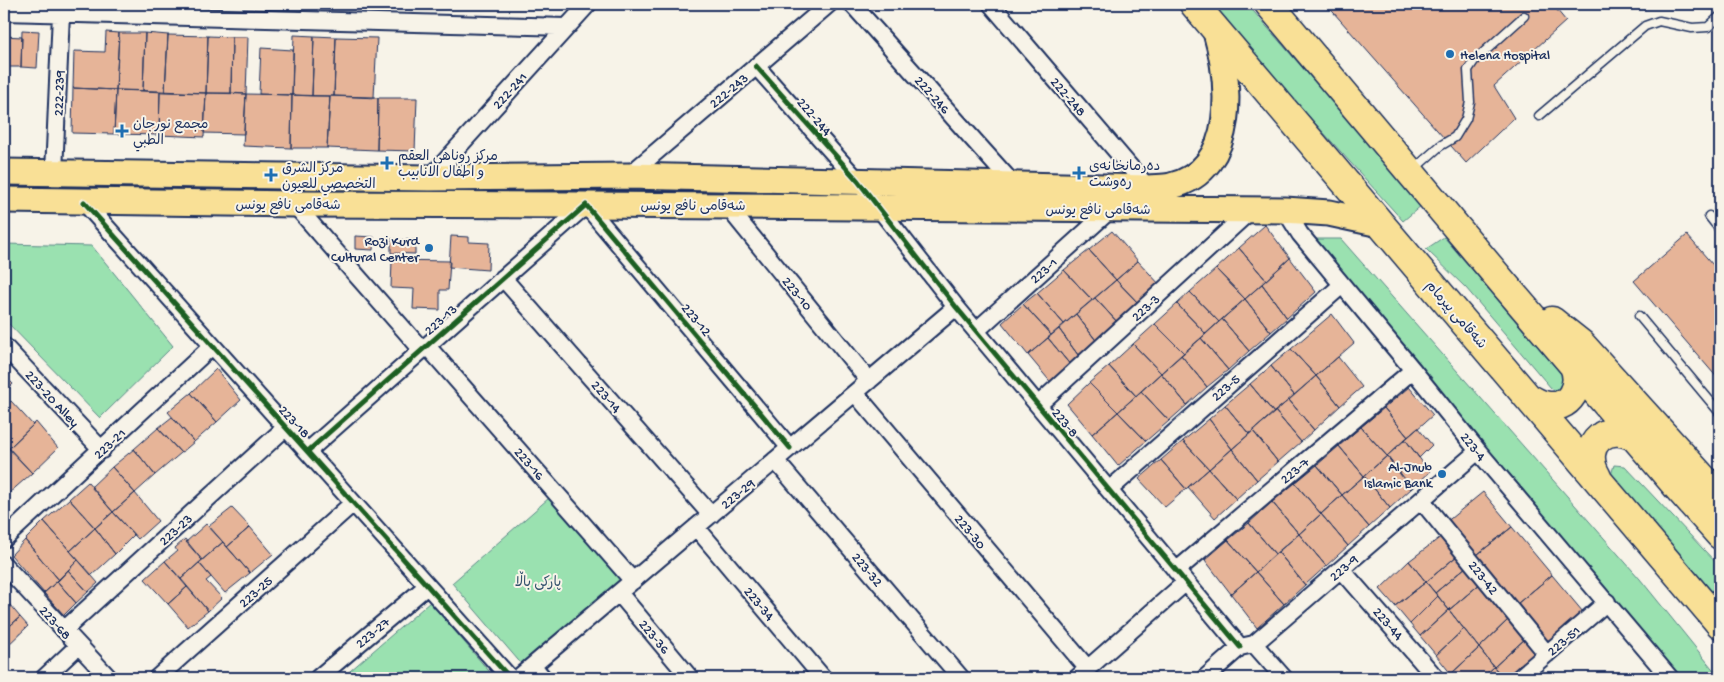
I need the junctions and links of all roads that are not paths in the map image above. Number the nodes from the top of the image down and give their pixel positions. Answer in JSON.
{"nodes":[{"id":1,"x":588,"y":4,"type":"edge"},
{"id":2,"x":829,"y":4,"type":"edge"},
{"id":3,"x":852,"y":4,"type":"edge"},
{"id":4,"x":991,"y":4,"type":"edge"},
{"id":5,"x":1194,"y":4,"type":"edge"},
{"id":6,"x":1269,"y":4,"type":"edge"},
{"id":7,"x":138,"y":9,"type":"edge"},
{"id":8,"x":4,"y":12,"type":"edge"},
{"id":9,"x":61,"y":14,"type":"junction"},
{"id":10,"x":1524,"y":16,"type":"dead end"},
{"id":11,"x":1720,"y":16,"type":"edge"},
{"id":12,"x":566,"y":27,"type":"junction"},
{"id":13,"x":1215,"y":28,"type":"junction"},
{"id":14,"x":756,"y":66,"type":"junction"},
{"id":15,"x":1539,"y":116,"type":"dead end"},
{"id":16,"x":4,"y":172,"type":"edge"},
{"id":17,"x":54,"y":172,"type":"junction"},
{"id":18,"x":1410,"y":173,"type":"junction"},
{"id":19,"x":587,"y":176,"type":"junction"},
{"id":20,"x":628,"y":176,"type":"junction"},
{"id":21,"x":430,"y":178,"type":"junction"},
{"id":22,"x":858,"y":181,"type":"junction"},
{"id":23,"x":1014,"y":184,"type":"junction"},
{"id":24,"x":1148,"y":188,"type":"junction"},
{"id":25,"x":4,"y":200,"type":"edge"},
{"id":26,"x":84,"y":202,"type":"junction"},
{"id":27,"x":294,"y":204,"type":"junction"},
{"id":28,"x":586,"y":205,"type":"junction"},
{"id":29,"x":727,"y":206,"type":"junction"},
{"id":30,"x":879,"y":207,"type":"junction"},
{"id":31,"x":1111,"y":209,"type":"junction"},
{"id":32,"x":1251,"y":210,"type":"junction"},
{"id":33,"x":1285,"y":210,"type":"junction"},
{"id":34,"x":1710,"y":216,"type":"dead end"},
{"id":35,"x":1380,"y":224,"type":"junction"},
{"id":36,"x":1720,"y":230,"type":"edge"},
{"id":37,"x":503,"y":278,"type":"junction"},
{"id":38,"x":1504,"y":284,"type":"junction"},
{"id":39,"x":1342,"y":285,"type":"junction"},
{"id":40,"x":956,"y":307,"type":"junction"},
{"id":41,"x":1639,"y":316,"type":"dead end"},
{"id":42,"x":976,"y":331,"type":"junction"},
{"id":43,"x":4,"y":346,"type":"edge"},
{"id":44,"x":212,"y":346,"type":"junction"},
{"id":45,"x":424,"y":348,"type":"junction"},
{"id":46,"x":1573,"y":364,"type":"junction"},
{"id":47,"x":1413,"y":370,"type":"junction"},
{"id":48,"x":869,"y":381,"type":"junction"},
{"id":49,"x":855,"y":393,"type":"junction"},
{"id":50,"x":1529,"y":398,"type":"junction"},
{"id":51,"x":1038,"y":405,"type":"junction"},
{"id":52,"x":1720,"y":413,"type":"edge"},
{"id":53,"x":285,"y":428,"type":"junction"},
{"id":54,"x":1640,"y":441,"type":"junction"},
{"id":55,"x":790,"y":448,"type":"junction"},
{"id":56,"x":102,"y":450,"type":"junction"},
{"id":57,"x":308,"y":451,"type":"junction"},
{"id":58,"x":1478,"y":451,"type":"junction"},
{"id":59,"x":775,"y":460,"type":"junction"},
{"id":60,"x":1597,"y":477,"type":"junction"},
{"id":61,"x":1109,"y":490,"type":"junction"},
{"id":62,"x":1717,"y":492,"type":"edge"},
{"id":63,"x":1422,"y":500,"type":"junction"},
{"id":64,"x":353,"y":503,"type":"junction"},
{"id":65,"x":711,"y":515,"type":"junction"},
{"id":66,"x":696,"y":527,"type":"junction"},
{"id":67,"x":1720,"y":535,"type":"edge"},
{"id":68,"x":4,"y":539,"type":"edge"},
{"id":69,"x":4,"y":565,"type":"edge"},
{"id":70,"x":1341,"y":569,"type":"junction"},
{"id":71,"x":1181,"y":577,"type":"junction"},
{"id":72,"x":633,"y":581,"type":"junction"},
{"id":73,"x":427,"y":586,"type":"junction"},
{"id":74,"x":619,"y":593,"type":"junction"},
{"id":75,"x":1607,"y":602,"type":"junction"},
{"id":76,"x":1720,"y":624,"type":"edge"},
{"id":77,"x":64,"y":630,"type":"junction"},
{"id":78,"x":78,"y":646,"type":"junction"},
{"id":79,"x":1247,"y":646,"type":"junction"},
{"id":80,"x":1547,"y":654,"type":"junction"},
{"id":81,"x":538,"y":672,"type":"edge"},
{"id":82,"x":1082,"y":673,"type":"edge"},
{"id":83,"x":322,"y":677,"type":"edge"},
{"id":84,"x":1524,"y":677,"type":"edge"},
{"id":85,"x":44,"y":678,"type":"edge"},
{"id":86,"x":109,"y":678,"type":"edge"},
{"id":87,"x":157,"y":678,"type":"edge"},
{"id":88,"x":510,"y":678,"type":"edge"},
{"id":89,"x":518,"y":678,"type":"edge"},
{"id":90,"x":690,"y":678,"type":"edge"},
{"id":91,"x":823,"y":678,"type":"edge"},
{"id":92,"x":961,"y":678,"type":"edge"},
{"id":93,"x":1205,"y":678,"type":"edge"},
{"id":94,"x":1284,"y":678,"type":"edge"},
{"id":95,"x":1436,"y":678,"type":"edge"},
{"id":96,"x":1670,"y":678,"type":"edge"}],
"edges":[{"from":1,"to":12,"type":"street","name":"222-241"},
{"from":2,"to":14,"type":"street","name":"222-243"},
{"from":3,"to":23,"type":"street","name":"222-246"},
{"from":4,"to":24,"type":"street","name":"222-248"},
{"from":5,"to":13,"type":"highway","name":"شەقامی پیرمام"},
{"from":6,"to":18,"type":"highway"},
{"from":7,"to":9,"type":"street"},
{"from":7,"to":12,"type":"street"},
{"from":8,"to":9,"type":"street"},
{"from":9,"to":17,"type":"street","name":"222-239"},
{"from":10,"to":18,"type":"lane"},
{"from":11,"to":15,"type":"lane"},
{"from":12,"to":21,"type":"street","name":"222-241"},
{"from":13,"to":24,"type":"main road","name":"شەقامی نافع یونس"},
{"from":13,"to":35,"type":"highway","name":"شەقامی پیرمام"},
{"from":14,"to":20,"type":"street","name":"222-243"},
{"from":14,"to":22,"type":"street","name":"222-244"},
{"from":16,"to":17,"type":"main road","name":"شەقامی نافع یونس"},
{"from":17,"to":21,"type":"main road","name":"شەقامی نافع یونس"},
{"from":18,"to":38,"type":"highway"},
{"from":19,"to":20,"type":"main road","name":"شەقامی نافع یونس"},
{"from":19,"to":21,"type":"main road","name":"شەقامی نافع یونس"},
{"from":19,"to":28,"type":"main road"},
{"from":20,"to":22,"type":"main road","name":"شەقامی نافع یونس"},
{"from":22,"to":23,"type":"main road","name":"شەقامی نافع یونس"},
{"from":22,"to":30,"type":"street","name":"222-244"},
{"from":23,"to":24,"type":"main road","name":"شەقامی نافع یونس"},
{"from":25,"to":26,"type":"main road","name":"شەقامی نافع یونس"},
{"from":26,"to":27,"type":"main road","name":"شەقامی نافع یونس"},
{"from":26,"to":44,"type":"street","name":"223-18"},
{"from":27,"to":28,"type":"main road","name":"شەقامی نافع یونس"},
{"from":27,"to":45,"type":"street","name":"223-16"},
{"from":28,"to":29,"type":"main road","name":"شەقامی نافع یونس"},
{"from":28,"to":37,"type":"street","name":"223-13"},
{"from":28,"to":55,"type":"street","name":"223-12"},
{"from":29,"to":30,"type":"main road","name":"شەقامی نافع یونس"},
{"from":29,"to":48,"type":"street","name":"223-10"},
{"from":30,"to":31,"type":"main road","name":"شەقامی نافع یونس"},
{"from":30,"to":40,"type":"street","name":"223-8"},
{"from":31,"to":32,"type":"main road","name":"شەقامی نافع یونس"},
{"from":31,"to":42,"type":"street","name":"223-1"},
{"from":32,"to":33,"type":"main road","name":"شەقامی نافع یونس"},
{"from":32,"to":51,"type":"street","name":"223-3"},
{"from":33,"to":35,"type":"main road","name":"شەقامی نافع یونس"},
{"from":33,"to":39,"type":"street","name":"223-4"},
{"from":34,"to":36,"type":"lane"},
{"from":35,"to":50,"type":"highway","name":"شەقامی پیرمام"},
{"from":37,"to":45,"type":"street","name":"223-13"},
{"from":37,"to":65,"type":"street","name":"223-14"},
{"from":38,"to":46,"type":"highway"},
{"from":38,"to":62,"type":"highway"},
{"from":39,"to":47,"type":"street","name":"223-4"},
{"from":39,"to":61,"type":"street","name":"223-5"},
{"from":40,"to":42,"type":"street","name":"223-8"},
{"from":40,"to":48,"type":"street","name":"223-29"},
{"from":41,"to":52,"type":"lane"},
{"from":42,"to":51,"type":"street","name":"223-8"},
{"from":43,"to":56,"type":"street","name":"223-20 Alley"},
{"from":44,"to":53,"type":"street","name":"223-18"},
{"from":44,"to":56,"type":"street","name":"223-21"},
{"from":45,"to":57,"type":"street","name":"223-13"},
{"from":45,"to":72,"type":"street","name":"223-16"},
{"from":46,"to":50,"type":"highway"},
{"from":46,"to":54,"type":"highway"},
{"from":47,"to":58,"type":"street","name":"223-4"},
{"from":47,"to":71,"type":"street","name":"223-7"},
{"from":48,"to":49,"type":"street","name":"223-29"},
{"from":49,"to":55,"type":"street","name":"223-29"},
{"from":49,"to":82,"type":"street","name":"223-30"},
{"from":50,"to":60,"type":"highway","name":"شەقامی پیرمام"},
{"from":51,"to":61,"type":"street","name":"223-8"},
{"from":53,"to":57,"type":"street","name":"223-18"},
{"from":53,"to":77,"type":"street","name":"223-23"},
{"from":54,"to":60,"type":"highway"},
{"from":54,"to":67,"type":"highway"},
{"from":55,"to":59,"type":"street","name":"223-29"},
{"from":56,"to":68,"type":"street","name":"223-21"},
{"from":57,"to":64,"type":"street","name":"223-18"},
{"from":58,"to":63,"type":"street","name":"223-9"},
{"from":58,"to":75,"type":"street","name":"223-4"},
{"from":59,"to":65,"type":"street","name":"223-29"},
{"from":59,"to":92,"type":"street","name":"223-32"},
{"from":60,"to":76,"type":"highway","name":"شەقامی پیرمام"},
{"from":61,"to":71,"type":"street","name":"223-8"},
{"from":63,"to":70,"type":"street","name":"223-9"},
{"from":63,"to":80,"type":"street","name":"223-42"},
{"from":64,"to":73,"type":"street","name":"223-18"},
{"from":64,"to":87,"type":"street","name":"223-25"},
{"from":65,"to":66,"type":"street","name":"223-29"},
{"from":66,"to":72,"type":"street","name":"223-29"},
{"from":66,"to":91,"type":"street","name":"223-34"},
{"from":69,"to":77,"type":"street","name":"223-68"},
{"from":70,"to":79,"type":"street","name":"223-9"},
{"from":70,"to":95,"type":"street","name":"223-44"},
{"from":71,"to":79,"type":"street","name":"223-8"},
{"from":71,"to":82,"type":"street","name":"223-7"},
{"from":72,"to":74,"type":"street","name":"223-29"},
{"from":73,"to":83,"type":"street","name":"223-27"},
{"from":73,"to":88,"type":"street","name":"223-18"},
{"from":74,"to":81,"type":"street","name":"223-29"},
{"from":74,"to":90,"type":"street","name":"223-36"},
{"from":75,"to":80,"type":"street","name":"223-51"},
{"from":75,"to":96,"type":"street","name":"223-4"},
{"from":77,"to":78,"type":"street","name":"223-68"},
{"from":78,"to":85,"type":"street"},
{"from":78,"to":86,"type":"street","name":"223-68"},
{"from":79,"to":93,"type":"street","name":"223-9"},
{"from":79,"to":94,"type":"street","name":"223-8"},
{"from":80,"to":84,"type":"street","name":"223-51"},
{"from":81,"to":89,"type":"street","name":"223-29"}]}
